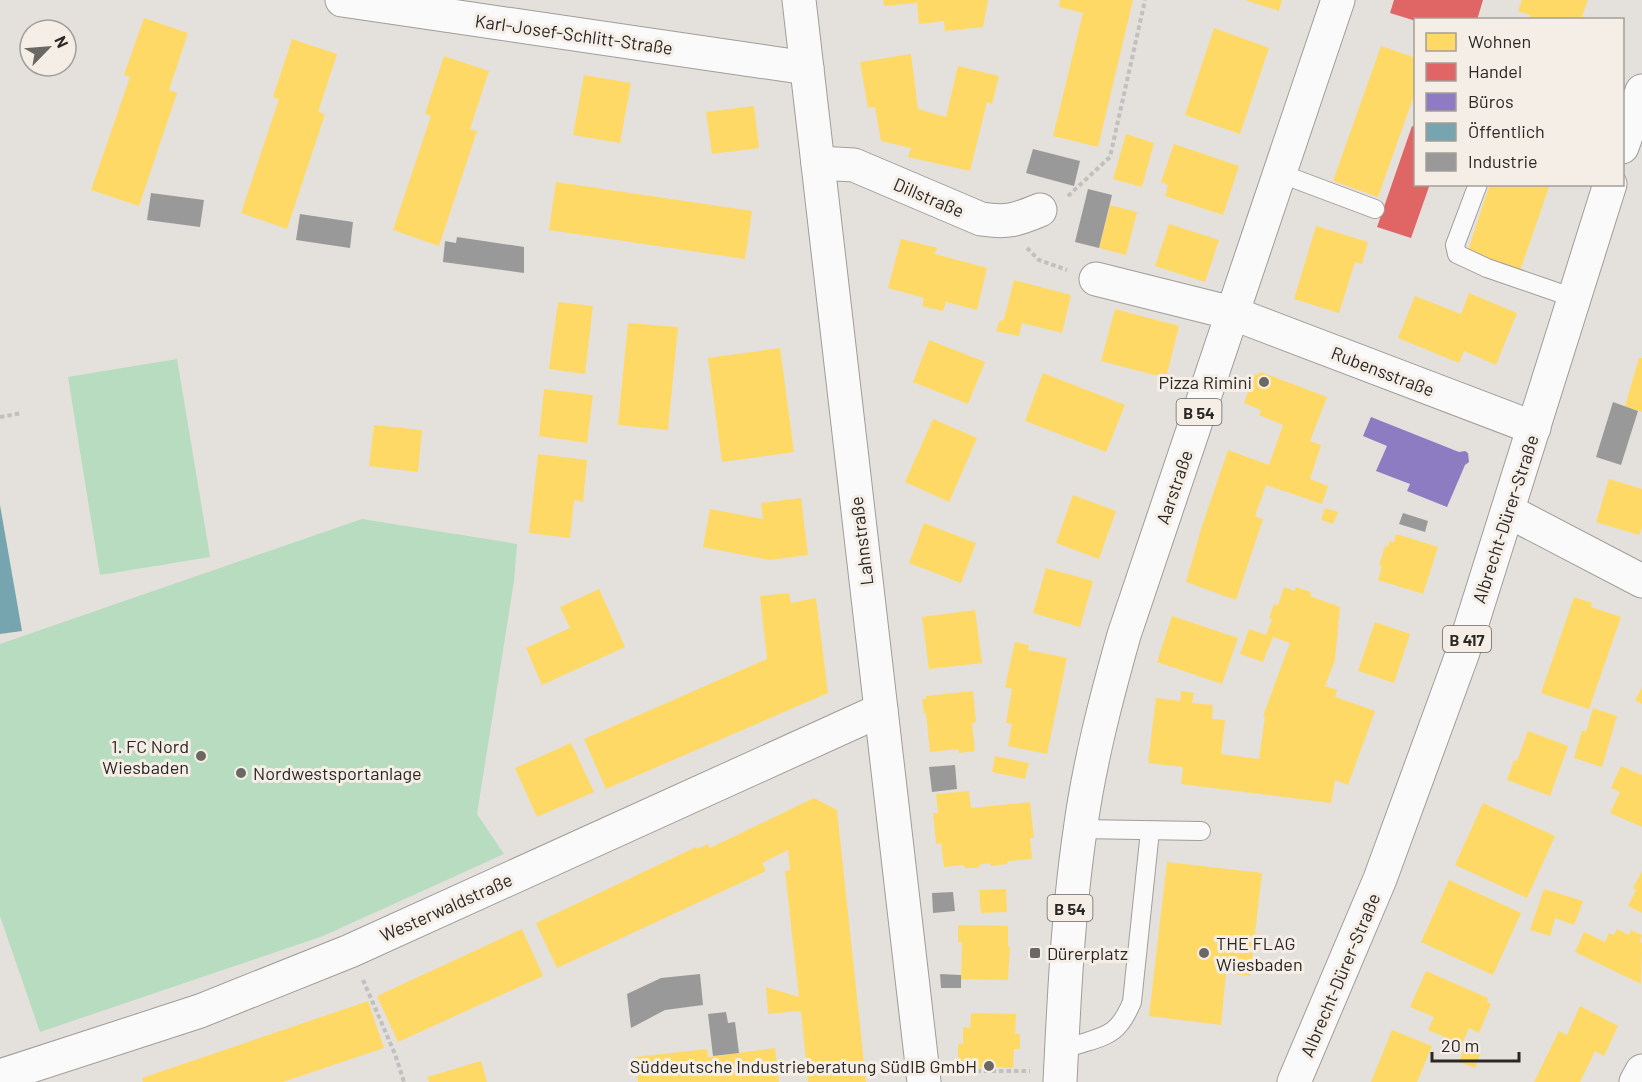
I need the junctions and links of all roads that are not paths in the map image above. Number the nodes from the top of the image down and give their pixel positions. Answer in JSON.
{"nodes":[{"id":1,"x":342,"y":0,"type":"edge"},
{"id":2,"x":799,"y":0,"type":"edge"},
{"id":3,"x":1338,"y":0,"type":"edge"},
{"id":4,"x":807,"y":68,"type":"junction"},
{"id":5,"x":1642,"y":91,"type":"edge"},
{"id":6,"x":1624,"y":137,"type":"edge"},
{"id":7,"x":818,"y":163,"type":"junction"},
{"id":8,"x":1279,"y":173,"type":"junction"},
{"id":9,"x":1477,"y":186,"type":"edge"},
{"id":10,"x":1609,"y":186,"type":"edge"},
{"id":11,"x":1375,"y":209,"type":"dead end"},
{"id":12,"x":1040,"y":210,"type":"road end"},
{"id":13,"x":1096,"y":279,"type":"dead end"},
{"id":14,"x":1574,"y":298,"type":"junction"},
{"id":15,"x":1232,"y":313,"type":"junction"},
{"id":16,"x":1534,"y":428,"type":"junction"},
{"id":17,"x":1508,"y":511,"type":"junction"},
{"id":18,"x":1642,"y":580,"type":"edge"},
{"id":19,"x":881,"y":710,"type":"junction"},
{"id":20,"x":1080,"y":829,"type":"junction"},
{"id":21,"x":1150,"y":831,"type":"junction"},
{"id":22,"x":1201,"y":831,"type":"dead end"},
{"id":23,"x":1065,"y":988,"type":"junction"},
{"id":24,"x":1071,"y":1047,"type":"junction"},
{"id":25,"x":1642,"y":1071,"type":"edge"},
{"id":26,"x":0,"y":1077,"type":"edge"},
{"id":27,"x":937,"y":1077,"type":"edge"},
{"id":28,"x":1060,"y":1082,"type":"edge"},
{"id":29,"x":1077,"y":1082,"type":"edge"},
{"id":30,"x":1294,"y":1082,"type":"edge"},
{"id":31,"x":1636,"y":1082,"type":"edge"}],
"edges":[{"from":1,"to":4,"type":"street","name":"Karl-Josef-Schlitt-Straße"},
{"from":2,"to":4,"type":"street","name":"Lahnstraße"},
{"from":3,"to":8,"type":"street","name":"Aarstraße","number":"B 54"},
{"from":4,"to":7,"type":"street","name":"Lahnstraße"},
{"from":5,"to":6,"type":"street"},
{"from":7,"to":12,"type":"street","name":"Dillstraße"},
{"from":7,"to":19,"type":"street","name":"Lahnstraße"},
{"from":8,"to":11,"type":"lane"},
{"from":8,"to":15,"type":"street","name":"Aarstraße","number":"B 54"},
{"from":9,"to":14,"type":"lane"},
{"from":10,"to":14,"type":"street","name":"Albrecht-Dürer-Straße","number":"B 417"},
{"from":13,"to":15,"type":"street"},
{"from":14,"to":16,"type":"street","name":"Albrecht-Dürer-Straße","number":"B 417"},
{"from":15,"to":16,"type":"street","name":"Rubensstraße"},
{"from":15,"to":20,"type":"street","name":"Aarstraße","number":"B 54"},
{"from":16,"to":17,"type":"street","name":"Albrecht-Dürer-Straße","number":"B 417"},
{"from":17,"to":18,"type":"street"},
{"from":17,"to":30,"type":"street","name":"Albrecht-Dürer-Straße","number":"B 417"},
{"from":19,"to":26,"type":"street","name":"Westerwaldstraße"},
{"from":19,"to":27,"type":"street","name":"Lahnstraße"},
{"from":20,"to":21,"type":"lane"},
{"from":20,"to":23,"type":"street","name":"Aarstraße","number":"B 54"},
{"from":21,"to":22,"type":"lane"},
{"from":21,"to":24,"type":"lane"},
{"from":23,"to":24,"type":"street","name":"Aarstraße","number":"B 54"},
{"from":23,"to":28,"type":"street","name":"Aarstraße","number":"B 54"},
{"from":24,"to":29,"type":"street","name":"Aarstraße","number":"B 54"},
{"from":25,"to":31,"type":"street"}]}
